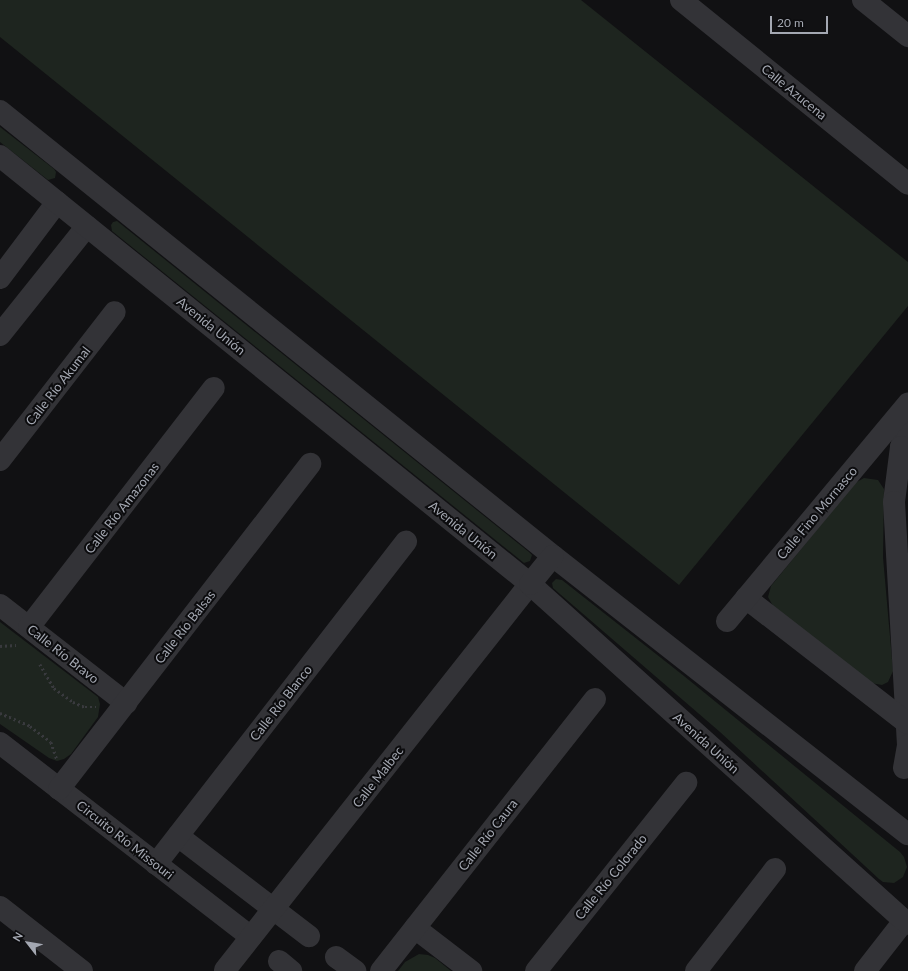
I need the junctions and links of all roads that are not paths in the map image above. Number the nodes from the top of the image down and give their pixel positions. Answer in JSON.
{"nodes":[{"id":1,"x":681,"y":0,"type":"edge"},
{"id":2,"x":863,"y":0,"type":"edge"},
{"id":3,"x":908,"y":36,"type":"edge"},
{"id":4,"x":0,"y":111,"type":"edge"},
{"id":5,"x":0,"y":156,"type":"edge"},
{"id":6,"x":79,"y":175,"type":"junction"},
{"id":7,"x":908,"y":184,"type":"edge"},
{"id":8,"x":109,"y":199,"type":"junction"},
{"id":9,"x":57,"y":202,"type":"junction"},
{"id":10,"x":87,"y":226,"type":"junction"},
{"id":11,"x":0,"y":278,"type":"edge"},
{"id":12,"x":115,"y":312,"type":"dead end"},
{"id":13,"x":0,"y":335,"type":"edge"},
{"id":14,"x":214,"y":388,"type":"dead end"},
{"id":15,"x":908,"y":404,"type":"edge"},
{"id":16,"x":908,"y":423,"type":"edge"},
{"id":17,"x":0,"y":460,"type":"edge"},
{"id":18,"x":310,"y":464,"type":"dead end"},
{"id":19,"x":406,"y":542,"type":"dead end"},
{"id":20,"x":553,"y":556,"type":"junction"},
{"id":21,"x":530,"y":584,"type":"junction"},
{"id":22,"x":746,"y":598,"type":"junction"},
{"id":23,"x":0,"y":605,"type":"edge"},
{"id":24,"x":727,"y":621,"type":"dead end"},
{"id":25,"x":905,"y":624,"type":"edge"},
{"id":26,"x":24,"y":636,"type":"junction"},
{"id":27,"x":906,"y":656,"type":"edge"},
{"id":28,"x":596,"y":699,"type":"dead end"},
{"id":29,"x":126,"y":703,"type":"junction"},
{"id":30,"x":907,"y":723,"type":"edge"},
{"id":31,"x":0,"y":743,"type":"edge"},
{"id":32,"x":908,"y":745,"type":"edge"},
{"id":33,"x":904,"y":768,"type":"dead end"},
{"id":34,"x":51,"y":783,"type":"junction"},
{"id":35,"x":686,"y":783,"type":"dead end"},
{"id":36,"x":908,"y":834,"type":"edge"},
{"id":37,"x":178,"y":836,"type":"junction"},
{"id":38,"x":156,"y":864,"type":"junction"},
{"id":39,"x":775,"y":869,"type":"dead end"},
{"id":40,"x":0,"y":907,"type":"edge"},
{"id":41,"x":273,"y":909,"type":"junction"},
{"id":42,"x":907,"y":920,"type":"edge"},
{"id":43,"x":415,"y":928,"type":"junction"},
{"id":44,"x":309,"y":936,"type":"dead end"},
{"id":45,"x":251,"y":937,"type":"junction"},
{"id":46,"x":336,"y":957,"type":"dead end"},
{"id":47,"x":76,"y":969,"type":"edge"},
{"id":48,"x":225,"y":970,"type":"dead end"},
{"id":49,"x":355,"y":971,"type":"edge"},
{"id":50,"x":381,"y":971,"type":"edge"},
{"id":51,"x":471,"y":971,"type":"edge"},
{"id":52,"x":536,"y":971,"type":"edge"},
{"id":53,"x":696,"y":971,"type":"edge"},
{"id":54,"x":865,"y":971,"type":"edge"}],
"edges":[{"from":1,"to":7,"type":"street","name":"Calle Azucena"},
{"from":2,"to":3,"type":"street"},
{"from":4,"to":6,"type":"street"},
{"from":5,"to":9,"type":"street","name":"Avenida Unión"},
{"from":6,"to":8,"type":"street"},
{"from":6,"to":9,"type":"street"},
{"from":8,"to":10,"type":"street"},
{"from":8,"to":20,"type":"street"},
{"from":9,"to":10,"type":"street","name":"Avenida Unión"},
{"from":9,"to":11,"type":"street"},
{"from":10,"to":13,"type":"street"},
{"from":10,"to":21,"type":"street","name":"Avenida Unión"},
{"from":12,"to":17,"type":"street","name":"Calle Río Akumal"},
{"from":14,"to":26,"type":"street","name":"Calle Río Amazonas"},
{"from":15,"to":22,"type":"street","name":"Calle Fino Mornasco"},
{"from":16,"to":25,"type":"street"},
{"from":18,"to":29,"type":"street","name":"Calle Río Balsas"},
{"from":19,"to":37,"type":"street","name":"Calle Río Blanco"},
{"from":20,"to":21,"type":"street","name":"Calle Malbec"},
{"from":20,"to":36,"type":"street"},
{"from":21,"to":41,"type":"street","name":"Calle Malbec"},
{"from":21,"to":42,"type":"street","name":"Avenida Unión"},
{"from":22,"to":24,"type":"street","name":"Calle Fino Mornasco"},
{"from":22,"to":30,"type":"street"},
{"from":23,"to":26,"type":"street","name":"Calle Río Bravo"},
{"from":25,"to":27,"type":"street"},
{"from":26,"to":29,"type":"street","name":"Calle Río Bravo"},
{"from":27,"to":30,"type":"street"},
{"from":28,"to":43,"type":"street","name":"Calle Río Caura"},
{"from":29,"to":34,"type":"street","name":"Calle Río Balsas"},
{"from":30,"to":32,"type":"street"},
{"from":31,"to":34,"type":"street","name":"Circuito Río Missouri"},
{"from":32,"to":33,"type":"street"},
{"from":34,"to":38,"type":"street","name":"Circuito Río Missouri"},
{"from":35,"to":52,"type":"street","name":"Calle Río Colorado"},
{"from":37,"to":38,"type":"street","name":"Calle Río Blanco"},
{"from":37,"to":41,"type":"street"},
{"from":38,"to":45,"type":"street","name":"Circuito Río Missouri"},
{"from":39,"to":53,"type":"street"},
{"from":40,"to":47,"type":"street"},
{"from":41,"to":44,"type":"street"},
{"from":41,"to":45,"type":"street","name":"Calle Malbec"},
{"from":42,"to":54,"type":"street"},
{"from":43,"to":50,"type":"street","name":"Calle Río Caura"},
{"from":43,"to":51,"type":"street"},
{"from":45,"to":48,"type":"street","name":"Calle Malbec"},
{"from":46,"to":49,"type":"street"}]}
